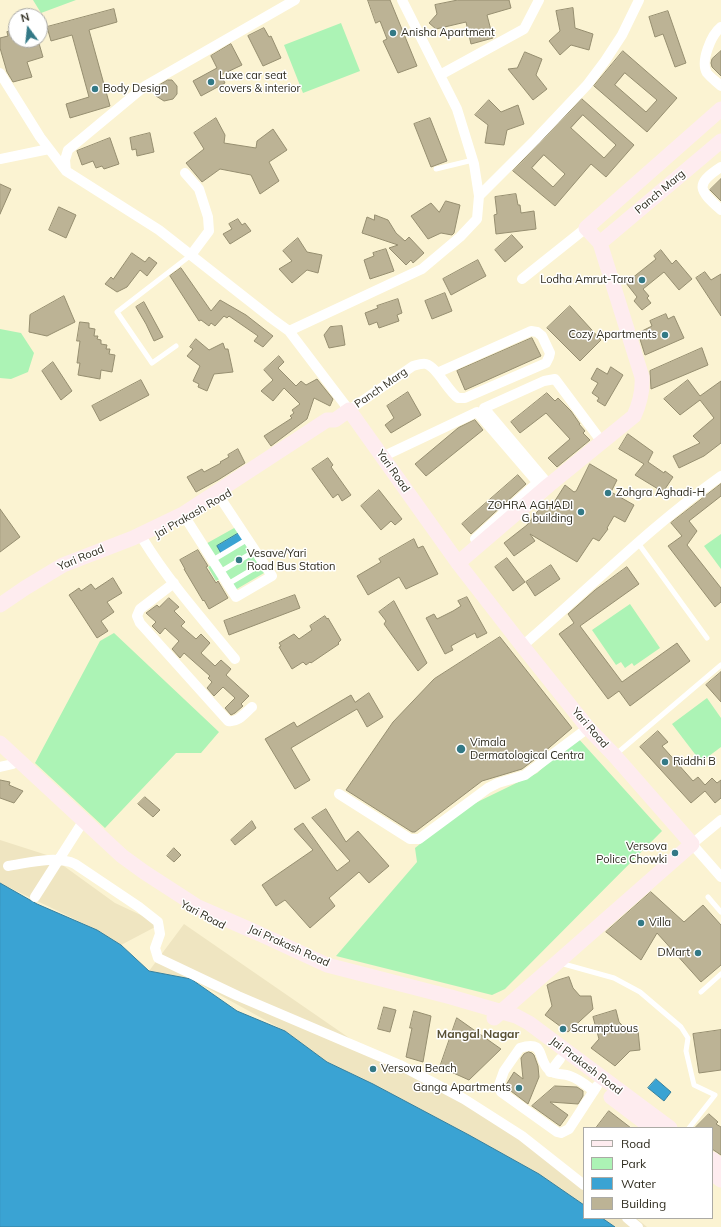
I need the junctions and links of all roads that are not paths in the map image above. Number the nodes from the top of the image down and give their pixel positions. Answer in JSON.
{"nodes":[{"id":1,"x":295,"y":0,"type":"edge"},
{"id":2,"x":402,"y":0,"type":"edge"},
{"id":3,"x":539,"y":0,"type":"edge"},
{"id":4,"x":638,"y":0,"type":"edge"},
{"id":5,"x":721,"y":27,"type":"edge"},
{"id":6,"x":0,"y":72,"type":"edge"},
{"id":7,"x":440,"y":75,"type":"junction"},
{"id":8,"x":721,"y":86,"type":"edge"},
{"id":9,"x":721,"y":109,"type":"edge"},
{"id":10,"x":721,"y":142,"type":"edge"},
{"id":11,"x":49,"y":149,"type":"junction"},
{"id":12,"x":703,"y":156,"type":"junction"},
{"id":13,"x":0,"y":159,"type":"edge"},
{"id":14,"x":473,"y":160,"type":"junction"},
{"id":15,"x":436,"y":169,"type":"dead end"},
{"id":16,"x":718,"y":169,"type":"edge"},
{"id":17,"x":66,"y":171,"type":"junction"},
{"id":18,"x":185,"y":173,"type":"dead end"},
{"id":19,"x":479,"y":196,"type":"junction"},
{"id":20,"x":721,"y":210,"type":"edge"},
{"id":21,"x":586,"y":228,"type":"junction"},
{"id":22,"x":600,"y":243,"type":"junction"},
{"id":23,"x":191,"y":255,"type":"junction"},
{"id":24,"x":522,"y":279,"type":"dead end"},
{"id":25,"x":289,"y":330,"type":"junction"},
{"id":26,"x":176,"y":346,"type":"dead end"},
{"id":27,"x":437,"y":373,"type":"junction"},
{"id":28,"x":350,"y":410,"type":"junction"},
{"id":29,"x":602,"y":442,"type":"junction"},
{"id":30,"x":382,"y":457,"type":"junction"},
{"id":31,"x":721,"y":476,"type":"edge"},
{"id":32,"x":543,"y":486,"type":"junction"},
{"id":33,"x":219,"y":496,"type":"junction"},
{"id":34,"x":185,"y":517,"type":"junction"},
{"id":35,"x":248,"y":540,"type":"junction"},
{"id":36,"x":144,"y":541,"type":"junction"},
{"id":37,"x":638,"y":543,"type":"junction"},
{"id":38,"x":255,"y":551,"type":"junction"},
{"id":39,"x":213,"y":560,"type":"junction"},
{"id":40,"x":456,"y":560,"type":"junction"},
{"id":41,"x":263,"y":563,"type":"junction"},
{"id":42,"x":220,"y":572,"type":"junction"},
{"id":43,"x":174,"y":583,"type":"junction"},
{"id":44,"x":228,"y":584,"type":"junction"},
{"id":45,"x":0,"y":605,"type":"edge"},
{"id":46,"x":0,"y":615,"type":"edge"},
{"id":47,"x":706,"y":638,"type":"dead end"},
{"id":48,"x":524,"y":648,"type":"junction"},
{"id":49,"x":236,"y":659,"type":"dead end"},
{"id":50,"x":721,"y":665,"type":"edge"},
{"id":51,"x":252,"y":707,"type":"dead end"},
{"id":52,"x":588,"y":728,"type":"junction"},
{"id":53,"x":0,"y":743,"type":"edge"},
{"id":54,"x":0,"y":752,"type":"edge"},
{"id":55,"x":614,"y":755,"type":"junction"},
{"id":56,"x":10,"y":763,"type":"edge"},
{"id":57,"x":339,"y":794,"type":"dead end"},
{"id":58,"x":721,"y":820,"type":"edge"},
{"id":59,"x":82,"y":823,"type":"junction"},
{"id":60,"x":692,"y":844,"type":"junction"},
{"id":61,"x":58,"y":859,"type":"junction"},
{"id":62,"x":8,"y":866,"type":"dead end"},
{"id":63,"x":721,"y":877,"type":"edge"},
{"id":64,"x":35,"y":897,"type":"dead end"},
{"id":65,"x":708,"y":897,"type":"dead end"},
{"id":66,"x":721,"y":912,"type":"edge"},
{"id":67,"x":558,"y":962,"type":"junction"},
{"id":68,"x":721,"y":974,"type":"edge"},
{"id":69,"x":701,"y":992,"type":"dead end"},
{"id":70,"x":502,"y":1018,"type":"junction"},
{"id":71,"x":560,"y":1059,"type":"junction"},
{"id":72,"x":550,"y":1072,"type":"junction"},
{"id":73,"x":595,"y":1089,"type":"junction"},
{"id":74,"x":651,"y":1127,"type":"edge"},
{"id":75,"x":669,"y":1127,"type":"edge"},
{"id":76,"x":690,"y":1127,"type":"edge"},
{"id":77,"x":713,"y":1160,"type":"edge"},
{"id":78,"x":721,"y":1166,"type":"edge"},
{"id":79,"x":713,"y":1174,"type":"edge"},
{"id":80,"x":721,"y":1180,"type":"edge"},
{"id":81,"x":583,"y":1184,"type":"edge"},
{"id":82,"x":628,"y":1219,"type":"edge"},
{"id":83,"x":638,"y":1227,"type":"edge"}],
"edges":[{"from":1,"to":17,"type":"street"},
{"from":2,"to":7,"type":"street"},
{"from":3,"to":7,"type":"street"},
{"from":4,"to":19,"type":"street"},
{"from":5,"to":8,"type":"street"},
{"from":6,"to":11,"type":"street"},
{"from":7,"to":14,"type":"street"},
{"from":9,"to":21,"type":"main road"},
{"from":10,"to":12,"type":"main road","name":"Panch Marg"},
{"from":11,"to":13,"type":"street"},
{"from":11,"to":17,"type":"street"},
{"from":12,"to":16,"type":"street"},
{"from":12,"to":22,"type":"main road","name":"Panch Marg"},
{"from":14,"to":15,"type":"lane"},
{"from":14,"to":19,"type":"street"},
{"from":16,"to":20,"type":"street"},
{"from":17,"to":23,"type":"street"},
{"from":18,"to":23,"type":"street"},
{"from":19,"to":25,"type":"street"},
{"from":21,"to":22,"type":"main road"},
{"from":21,"to":24,"type":"street"},
{"from":22,"to":29,"type":"main road"},
{"from":23,"to":25,"type":"street"},
{"from":23,"to":26,"type":"lane"},
{"from":25,"to":28,"type":"street"},
{"from":27,"to":27,"type":"street"},
{"from":27,"to":28,"type":"street","name":"Panch Marg"},
{"from":28,"to":30,"type":"main road","name":"Yari Road"},
{"from":28,"to":33,"type":"main road","name":"Jai Prakash Road"},
{"from":29,"to":32,"type":"main road"},
{"from":29,"to":32,"type":"street"},
{"from":30,"to":32,"type":"street"},
{"from":30,"to":40,"type":"main road","name":"Yari Road"},
{"from":31,"to":37,"type":"street"},
{"from":32,"to":40,"type":"main road"},
{"from":33,"to":34,"type":"main road","name":"Jai Prakash Road"},
{"from":33,"to":35,"type":"street"},
{"from":34,"to":36,"type":"main road","name":"Jai Prakash Road"},
{"from":34,"to":39,"type":"street"},
{"from":34,"to":45,"type":"main road","name":"Yari Road"},
{"from":35,"to":38,"type":"street"},
{"from":35,"to":39,"type":"lane"},
{"from":36,"to":43,"type":"street"},
{"from":36,"to":46,"type":"main road","name":"Jai Prakash Road"},
{"from":37,"to":47,"type":"lane"},
{"from":37,"to":48,"type":"street"},
{"from":38,"to":41,"type":"street"},
{"from":38,"to":42,"type":"lane"},
{"from":39,"to":42,"type":"street"},
{"from":40,"to":48,"type":"main road","name":"Yari Road"},
{"from":41,"to":44,"type":"lane"},
{"from":41,"to":44,"type":"street"},
{"from":42,"to":44,"type":"street"},
{"from":43,"to":49,"type":"street"},
{"from":43,"to":51,"type":"street"},
{"from":48,"to":52,"type":"main road","name":"Yari Road"},
{"from":50,"to":55,"type":"lane"},
{"from":52,"to":55,"type":"main road","name":"Yari Road"},
{"from":52,"to":57,"type":"street"},
{"from":53,"to":56,"type":"main road","name":"Jai Prakash Road"},
{"from":54,"to":56,"type":"main road"},
{"from":55,"to":60,"type":"main road","name":"Yari Road"},
{"from":56,"to":59,"type":"main road","name":"Jai Prakash Road"},
{"from":58,"to":60,"type":"street"},
{"from":59,"to":61,"type":"street"},
{"from":59,"to":70,"type":"main road","name":"Jai Prakash Road"},
{"from":60,"to":63,"type":"street","name":"Yari Road"},
{"from":60,"to":67,"type":"main road"},
{"from":61,"to":62,"type":"street"},
{"from":61,"to":64,"type":"street"},
{"from":61,"to":81,"type":"street"},
{"from":65,"to":66,"type":"lane"},
{"from":67,"to":70,"type":"main road"},
{"from":67,"to":76,"type":"lane"},
{"from":68,"to":69,"type":"lane"},
{"from":70,"to":71,"type":"main road","name":"Jai Prakash Road"},
{"from":70,"to":75,"type":"main road","name":"Jai Prakash Road"},
{"from":71,"to":72,"type":"street"},
{"from":71,"to":73,"type":"main road","name":"Jai Prakash Road"},
{"from":72,"to":73,"type":"street"},
{"from":72,"to":73,"type":"street"},
{"from":73,"to":74,"type":"main road","name":"Jai Prakash Road"},
{"from":77,"to":78,"type":"main road"},
{"from":79,"to":80,"type":"main road"},
{"from":82,"to":83,"type":"street"}]}
